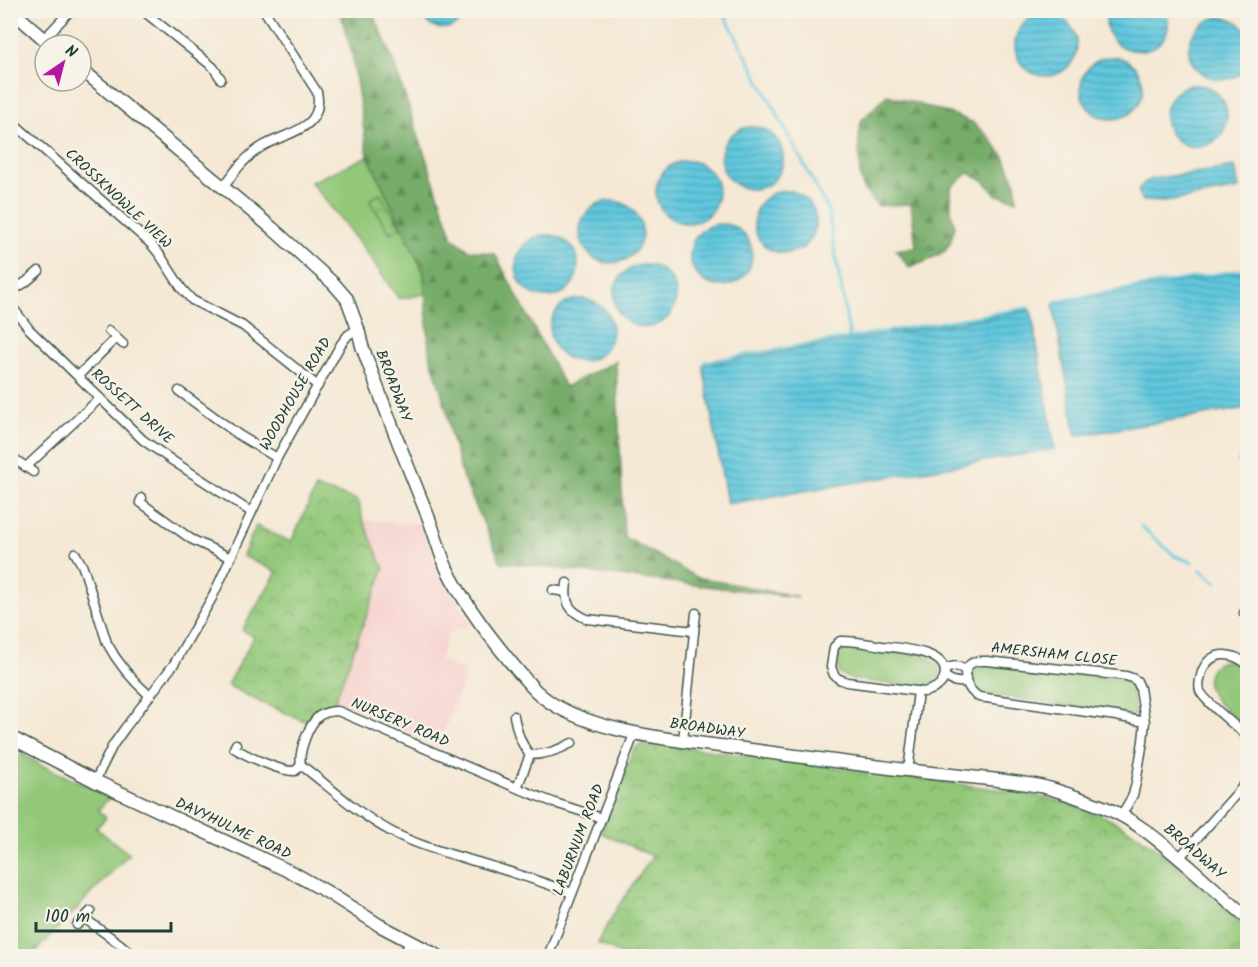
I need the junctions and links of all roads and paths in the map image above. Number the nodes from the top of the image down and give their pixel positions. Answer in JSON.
{"nodes":[{"id":1,"x":11,"y":10,"type":"edge"},
{"id":2,"x":71,"y":10,"type":"edge"},
{"id":3,"x":142,"y":10,"type":"edge"},
{"id":4,"x":264,"y":10,"type":"edge"},
{"id":5,"x":38,"y":33,"type":"edge"},
{"id":6,"x":54,"y":33,"type":"edge"},
{"id":7,"x":93,"y":79,"type":"edge"},
{"id":8,"x":221,"y":79,"type":"dead end"},
{"id":9,"x":10,"y":120,"type":"edge"},
{"id":10,"x":224,"y":187,"type":"junction"},
{"id":11,"x":39,"y":271,"type":"dead end"},
{"id":12,"x":10,"y":292,"type":"edge"},
{"id":13,"x":10,"y":304,"type":"edge"},
{"id":14,"x":358,"y":329,"type":"junction"},
{"id":15,"x":116,"y":338,"type":"dead end"},
{"id":16,"x":78,"y":376,"type":"junction"},
{"id":17,"x":318,"y":386,"type":"junction"},
{"id":18,"x":179,"y":391,"type":"dead end"},
{"id":19,"x":100,"y":398,"type":"junction"},
{"id":20,"x":277,"y":458,"type":"junction"},
{"id":21,"x":16,"y":460,"type":"dead end"},
{"id":22,"x":142,"y":498,"type":"dead end"},
{"id":23,"x":251,"y":512,"type":"junction"},
{"id":24,"x":75,"y":553,"type":"dead end"},
{"id":25,"x":231,"y":558,"type":"junction"},
{"id":26,"x":553,"y":590,"type":"dead end"},
{"id":27,"x":696,"y":613,"type":"dead end"},
{"id":28,"x":694,"y":631,"type":"junction"},
{"id":29,"x":1248,"y":665,"type":"edge"},
{"id":30,"x":945,"y":673,"type":"junction"},
{"id":31,"x":966,"y":675,"type":"junction"},
{"id":32,"x":918,"y":692,"type":"junction"},
{"id":33,"x":150,"y":696,"type":"junction"},
{"id":34,"x":514,"y":716,"type":"dead end"},
{"id":35,"x":1145,"y":722,"type":"junction"},
{"id":36,"x":635,"y":732,"type":"junction"},
{"id":37,"x":10,"y":737,"type":"edge"},
{"id":38,"x":1248,"y":737,"type":"edge"},
{"id":39,"x":683,"y":741,"type":"junction"},
{"id":40,"x":572,"y":743,"type":"dead end"},
{"id":41,"x":236,"y":744,"type":"dead end"},
{"id":42,"x":530,"y":754,"type":"junction"},
{"id":43,"x":302,"y":765,"type":"junction"},
{"id":44,"x":908,"y":771,"type":"junction"},
{"id":45,"x":95,"y":781,"type":"junction"},
{"id":46,"x":1248,"y":781,"type":"edge"},
{"id":47,"x":517,"y":788,"type":"junction"},
{"id":48,"x":1121,"y":816,"type":"junction"},
{"id":49,"x":602,"y":818,"type":"junction"},
{"id":50,"x":1179,"y":858,"type":"junction"},
{"id":51,"x":573,"y":893,"type":"junction"},
{"id":52,"x":91,"y":910,"type":"dead end"},
{"id":53,"x":1247,"y":915,"type":"edge"},
{"id":54,"x":84,"y":918,"type":"junction"},
{"id":55,"x":77,"y":925,"type":"dead end"},
{"id":56,"x":410,"y":942,"type":"junction"},
{"id":57,"x":134,"y":957,"type":"edge"},
{"id":58,"x":404,"y":957,"type":"edge"},
{"id":59,"x":438,"y":957,"type":"edge"},
{"id":60,"x":548,"y":957,"type":"edge"}],
"edges":[{"from":1,"to":5,"type":"street"},
{"from":2,"to":6,"type":"street"},
{"from":3,"to":8,"type":"street"},
{"from":4,"to":10,"type":"street"},
{"from":7,"to":10,"type":"street"},
{"from":9,"to":17,"type":"street","name":"CROSSKNOWLE VIEW"},
{"from":10,"to":14,"type":"street"},
{"from":11,"to":12,"type":"street"},
{"from":13,"to":16,"type":"street","name":"ROSSETT DRIVE"},
{"from":14,"to":17,"type":"street","name":"WOODHOUSE ROAD"},
{"from":14,"to":36,"type":"street","name":"BROADWAY"},
{"from":15,"to":16,"type":"street"},
{"from":16,"to":19,"type":"street","name":"ROSSETT DRIVE"},
{"from":17,"to":20,"type":"street","name":"WOODHOUSE ROAD"},
{"from":18,"to":20,"type":"street"},
{"from":19,"to":21,"type":"street"},
{"from":19,"to":23,"type":"street","name":"ROSSETT DRIVE"},
{"from":20,"to":23,"type":"street","name":"WOODHOUSE ROAD"},
{"from":22,"to":25,"type":"street"},
{"from":23,"to":25,"type":"street","name":"WOODHOUSE ROAD"},
{"from":24,"to":33,"type":"street"},
{"from":25,"to":33,"type":"street","name":"WOODHOUSE ROAD"},
{"from":26,"to":28,"type":"street"},
{"from":27,"to":28,"type":"street"},
{"from":28,"to":39,"type":"street"},
{"from":29,"to":38,"type":"street"},
{"from":30,"to":31,"type":"street"},
{"from":30,"to":31,"type":"street","name":"AMERSHAM CLOSE"},
{"from":30,"to":32,"type":"street"},
{"from":30,"to":32,"type":"street"},
{"from":31,"to":35,"type":"street"},
{"from":31,"to":35,"type":"street","name":"AMERSHAM CLOSE"},
{"from":32,"to":44,"type":"street"},
{"from":33,"to":45,"type":"street","name":"WOODHOUSE ROAD"},
{"from":34,"to":42,"type":"street"},
{"from":35,"to":48,"type":"street","name":"AMERSHAM CLOSE"},
{"from":36,"to":39,"type":"street","name":"BROADWAY"},
{"from":36,"to":49,"type":"street","name":"LABURNUM ROAD"},
{"from":37,"to":45,"type":"street","name":"DAVYHULME ROAD"},
{"from":39,"to":44,"type":"street","name":"BROADWAY"},
{"from":40,"to":42,"type":"street"},
{"from":41,"to":43,"type":"street"},
{"from":42,"to":47,"type":"street"},
{"from":43,"to":47,"type":"street","name":"NURSERY ROAD"},
{"from":43,"to":51,"type":"street"},
{"from":44,"to":48,"type":"street","name":"BROADWAY"},
{"from":45,"to":56,"type":"street","name":"DAVYHULME ROAD"},
{"from":46,"to":50,"type":"street"},
{"from":47,"to":49,"type":"street","name":"NURSERY ROAD"},
{"from":48,"to":50,"type":"street","name":"BROADWAY"},
{"from":49,"to":51,"type":"street","name":"LABURNUM ROAD"},
{"from":50,"to":53,"type":"street","name":"BROADWAY"},
{"from":51,"to":60,"type":"street","name":"LABURNUM ROAD"},
{"from":52,"to":54,"type":"street"},
{"from":54,"to":55,"type":"street"},
{"from":54,"to":57,"type":"street"},
{"from":56,"to":58,"type":"street"},
{"from":56,"to":59,"type":"street","name":"DAVYHULME ROAD"}]}
